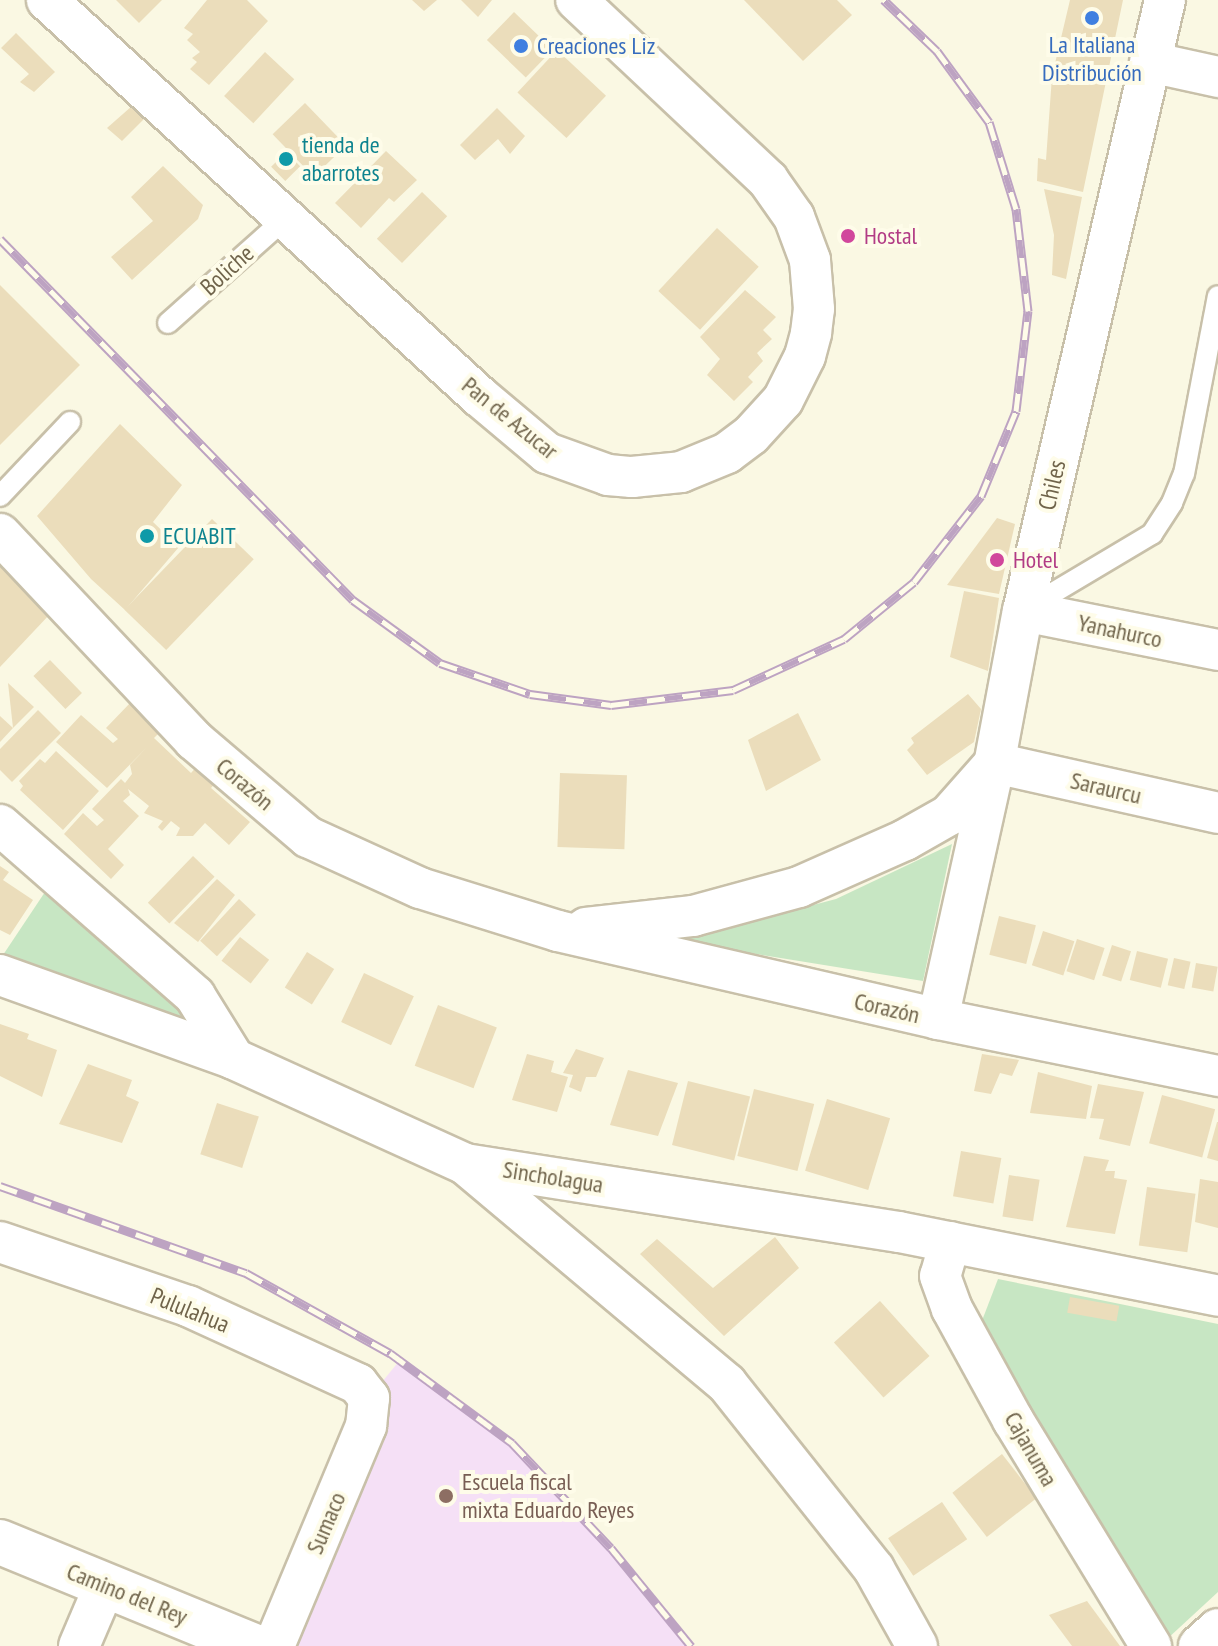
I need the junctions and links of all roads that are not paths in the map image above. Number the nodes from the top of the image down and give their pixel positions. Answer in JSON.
{"nodes":[{"id":1,"x":47,"y":0,"type":"edge"},
{"id":2,"x":576,"y":0,"type":"edge"},
{"id":3,"x":1165,"y":0,"type":"edge"},
{"id":4,"x":1150,"y":62,"type":"junction"},
{"id":5,"x":1218,"y":77,"type":"edge"},
{"id":6,"x":286,"y":218,"type":"junction"},
{"id":7,"x":1218,"y":296,"type":"edge"},
{"id":8,"x":168,"y":323,"type":"dead end"},
{"id":9,"x":70,"y":422,"type":"dead end"},
{"id":10,"x":0,"y":496,"type":"edge"},
{"id":11,"x":0,"y":534,"type":"edge"},
{"id":12,"x":1023,"y":611,"type":"junction"},
{"id":13,"x":1218,"y":650,"type":"edge"},
{"id":14,"x":995,"y":763,"type":"junction"},
{"id":15,"x":1218,"y":813,"type":"edge"},
{"id":16,"x":0,"y":825,"type":"edge"},
{"id":17,"x":558,"y":931,"type":"junction"},
{"id":18,"x":0,"y":975,"type":"edge"},
{"id":19,"x":938,"y":1019,"type":"junction"},
{"id":20,"x":234,"y":1059,"type":"junction"},
{"id":21,"x":1218,"y":1076,"type":"edge"},
{"id":22,"x":465,"y":1164,"type":"junction"},
{"id":23,"x":0,"y":1242,"type":"edge"},
{"id":24,"x":950,"y":1242,"type":"junction"},
{"id":25,"x":1218,"y":1296,"type":"edge"},
{"id":26,"x":369,"y":1398,"type":"joint"},
{"id":27,"x":0,"y":1542,"type":"edge"},
{"id":28,"x":105,"y":1585,"type":"junction"},
{"id":29,"x":1218,"y":1629,"type":"edge"},
{"id":30,"x":79,"y":1646,"type":"edge"},
{"id":31,"x":254,"y":1646,"type":"edge"},
{"id":32,"x":274,"y":1646,"type":"edge"},
{"id":33,"x":917,"y":1646,"type":"edge"},
{"id":34,"x":1151,"y":1646,"type":"edge"},
{"id":35,"x":1199,"y":1646,"type":"edge"}],
"edges":[{"from":1,"to":6,"type":"street","name":"Pan de Azucar"},
{"from":2,"to":6,"type":"street","name":"Pan de Azucar"},
{"from":3,"to":4,"type":"street","name":"Chiles"},
{"from":4,"to":5,"type":"street"},
{"from":4,"to":12,"type":"street","name":"Chiles"},
{"from":6,"to":8,"type":"lane","name":"Boliche"},
{"from":7,"to":12,"type":"lane"},
{"from":9,"to":10,"type":"lane"},
{"from":11,"to":17,"type":"street","name":"Corazón"},
{"from":12,"to":13,"type":"street","name":"Yanahurco"},
{"from":12,"to":14,"type":"street","name":"Chiles"},
{"from":14,"to":15,"type":"street","name":"Saraurcu"},
{"from":14,"to":17,"type":"street","name":"Corazón"},
{"from":14,"to":19,"type":"street","name":"Chiles"},
{"from":16,"to":20,"type":"street"},
{"from":17,"to":19,"type":"street","name":"Corazón"},
{"from":18,"to":20,"type":"street"},
{"from":19,"to":21,"type":"street","name":"Corazón"},
{"from":20,"to":22,"type":"street","name":"Sincholagua"},
{"from":22,"to":24,"type":"street","name":"Sincholagua"},
{"from":22,"to":33,"type":"street"},
{"from":23,"to":26,"type":"street","name":"Pululahua"},
{"from":24,"to":25,"type":"street","name":"Sincholagua"},
{"from":24,"to":34,"type":"street","name":"Cajanuma"},
{"from":26,"to":32,"type":"street","name":"Sumaco"},
{"from":27,"to":28,"type":"street","name":"Camino del Rey"},
{"from":28,"to":30,"type":"street"},
{"from":28,"to":31,"type":"street","name":"Camino del Rey"},
{"from":29,"to":35,"type":"street"}]}
